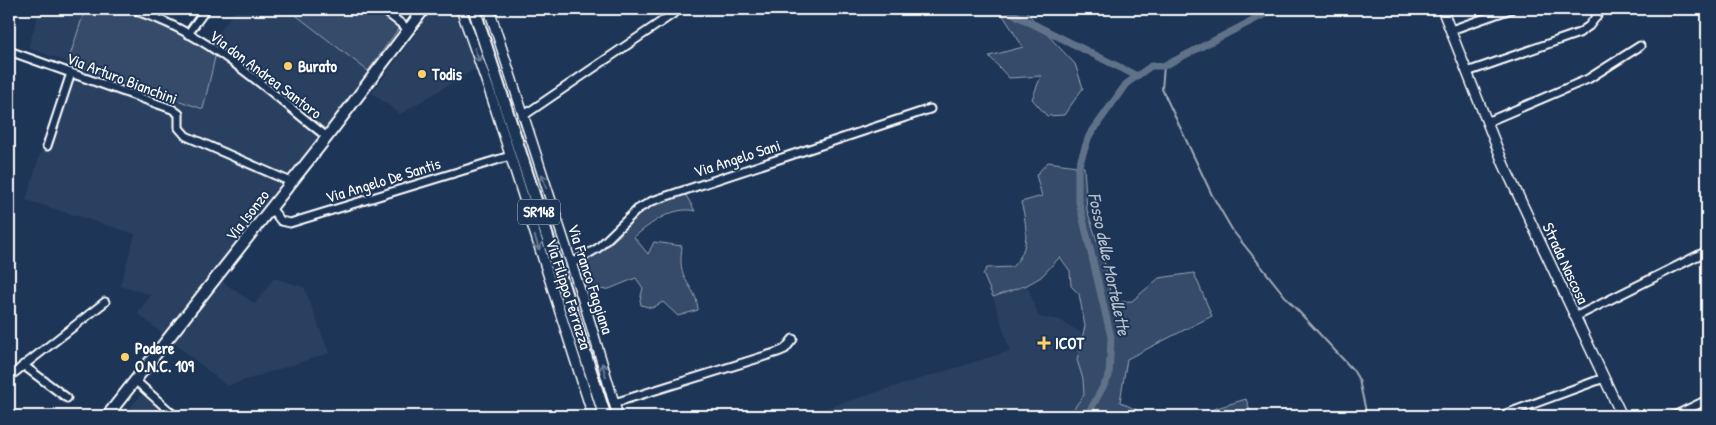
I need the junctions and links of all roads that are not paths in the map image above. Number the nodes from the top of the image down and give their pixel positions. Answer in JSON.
{"nodes":[{"id":1,"x":206,"y":9,"type":"edge"},
{"id":2,"x":382,"y":9,"type":"edge"},
{"id":3,"x":418,"y":9,"type":"edge"},
{"id":4,"x":424,"y":9,"type":"edge"},
{"id":5,"x":461,"y":9,"type":"edge"},
{"id":6,"x":474,"y":9,"type":"edge"},
{"id":7,"x":489,"y":9,"type":"edge"},
{"id":8,"x":680,"y":9,"type":"edge"},
{"id":9,"x":1442,"y":9,"type":"edge"},
{"id":10,"x":1511,"y":9,"type":"edge"},
{"id":11,"x":1602,"y":9,"type":"edge"},
{"id":12,"x":144,"y":12,"type":"edge"},
{"id":13,"x":408,"y":29,"type":"junction"},
{"id":14,"x":1450,"y":30,"type":"junction"},
{"id":15,"x":188,"y":34,"type":"junction"},
{"id":16,"x":1640,"y":46,"type":"dead end"},
{"id":17,"x":9,"y":51,"type":"edge"},
{"id":18,"x":1467,"y":72,"type":"junction"},
{"id":19,"x":71,"y":73,"type":"junction"},
{"id":20,"x":930,"y":109,"type":"dead end"},
{"id":21,"x":523,"y":116,"type":"junction"},
{"id":22,"x":1487,"y":122,"type":"junction"},
{"id":23,"x":326,"y":137,"type":"junction"},
{"id":24,"x":47,"y":146,"type":"dead end"},
{"id":25,"x":510,"y":156,"type":"junction"},
{"id":26,"x":291,"y":182,"type":"junction"},
{"id":27,"x":271,"y":208,"type":"junction"},
{"id":28,"x":1707,"y":250,"type":"edge"},
{"id":29,"x":571,"y":264,"type":"junction"},
{"id":30,"x":105,"y":302,"type":"dead end"},
{"id":31,"x":1575,"y":317,"type":"junction"},
{"id":32,"x":793,"y":339,"type":"dead end"},
{"id":33,"x":23,"y":365,"type":"junction"},
{"id":34,"x":9,"y":377,"type":"edge"},
{"id":35,"x":1604,"y":378,"type":"junction"},
{"id":36,"x":136,"y":381,"type":"junction"},
{"id":37,"x":67,"y":398,"type":"dead end"},
{"id":38,"x":1707,"y":400,"type":"edge"},
{"id":39,"x":614,"y":403,"type":"junction"},
{"id":40,"x":107,"y":416,"type":"edge"},
{"id":41,"x":175,"y":416,"type":"edge"},
{"id":42,"x":593,"y":416,"type":"edge"},
{"id":43,"x":605,"y":416,"type":"edge"},
{"id":44,"x":618,"y":416,"type":"edge"},
{"id":45,"x":1500,"y":416,"type":"edge"},
{"id":46,"x":1622,"y":416,"type":"edge"},
{"id":47,"x":1674,"y":416,"type":"edge"}],
"edges":[{"from":1,"to":15,"type":"street","name":"Via don Andrea Santoro"},
{"from":2,"to":13,"type":"street"},
{"from":3,"to":13,"type":"main road"},
{"from":4,"to":13,"type":"main road"},
{"from":5,"to":25,"type":"street","name":"Via Filippo Ferrazza","one_way":true},
{"from":6,"to":43,"type":"main road","number":"SR148"},
{"from":7,"to":21,"type":"street","name":"Via Franco Faggiana"},
{"from":8,"to":21,"type":"street"},
{"from":9,"to":14,"type":"street","name":"Strada Nascosa"},
{"from":10,"to":14,"type":"street"},
{"from":11,"to":18,"type":"street"},
{"from":12,"to":15,"type":"street","name":"Via don Andrea Santoro"},
{"from":13,"to":23,"type":"main road","name":"Via Isonzo"},
{"from":14,"to":18,"type":"street","name":"Strada Nascosa"},
{"from":15,"to":23,"type":"street","name":"Via don Andrea Santoro"},
{"from":16,"to":22,"type":"street"},
{"from":17,"to":19,"type":"street","name":"Via Arturo Bianchini"},
{"from":18,"to":22,"type":"street","name":"Strada Nascosa"},
{"from":19,"to":24,"type":"street"},
{"from":19,"to":26,"type":"street","name":"Via Arturo Bianchini"},
{"from":20,"to":29,"type":"street","name":"Via Angelo Sani"},
{"from":29,"to":21,"type":"street","name":"Via Franco Faggiana","one_way":true},
{"from":22,"to":31,"type":"street","name":"Strada Nascosa"},
{"from":23,"to":26,"type":"main road","name":"Via Isonzo"},
{"from":25,"to":27,"type":"street","name":"Via Angelo De Santis"},
{"from":25,"to":42,"type":"street","name":"Via Filippo Ferrazza","one_way":true},
{"from":26,"to":27,"type":"main road","name":"Via Isonzo"},
{"from":27,"to":36,"type":"main road","name":"Via Isonzo"},
{"from":28,"to":31,"type":"street"},
{"from":39,"to":29,"type":"street","name":"Via Franco Faggiana","one_way":true},
{"from":30,"to":33,"type":"street"},
{"from":31,"to":35,"type":"street","name":"Strada Nascosa"},
{"from":32,"to":39,"type":"street"},
{"from":33,"to":34,"type":"street"},
{"from":33,"to":37,"type":"street"},
{"from":35,"to":45,"type":"street"},
{"from":35,"to":46,"type":"street","name":"Strada Nascosa"},
{"from":36,"to":40,"type":"main road","name":"Via Isonzo"},
{"from":36,"to":41,"type":"street"},
{"from":38,"to":47,"type":"street"},
{"from":39,"to":44,"type":"street","name":"Via Franco Faggiana"}]}
